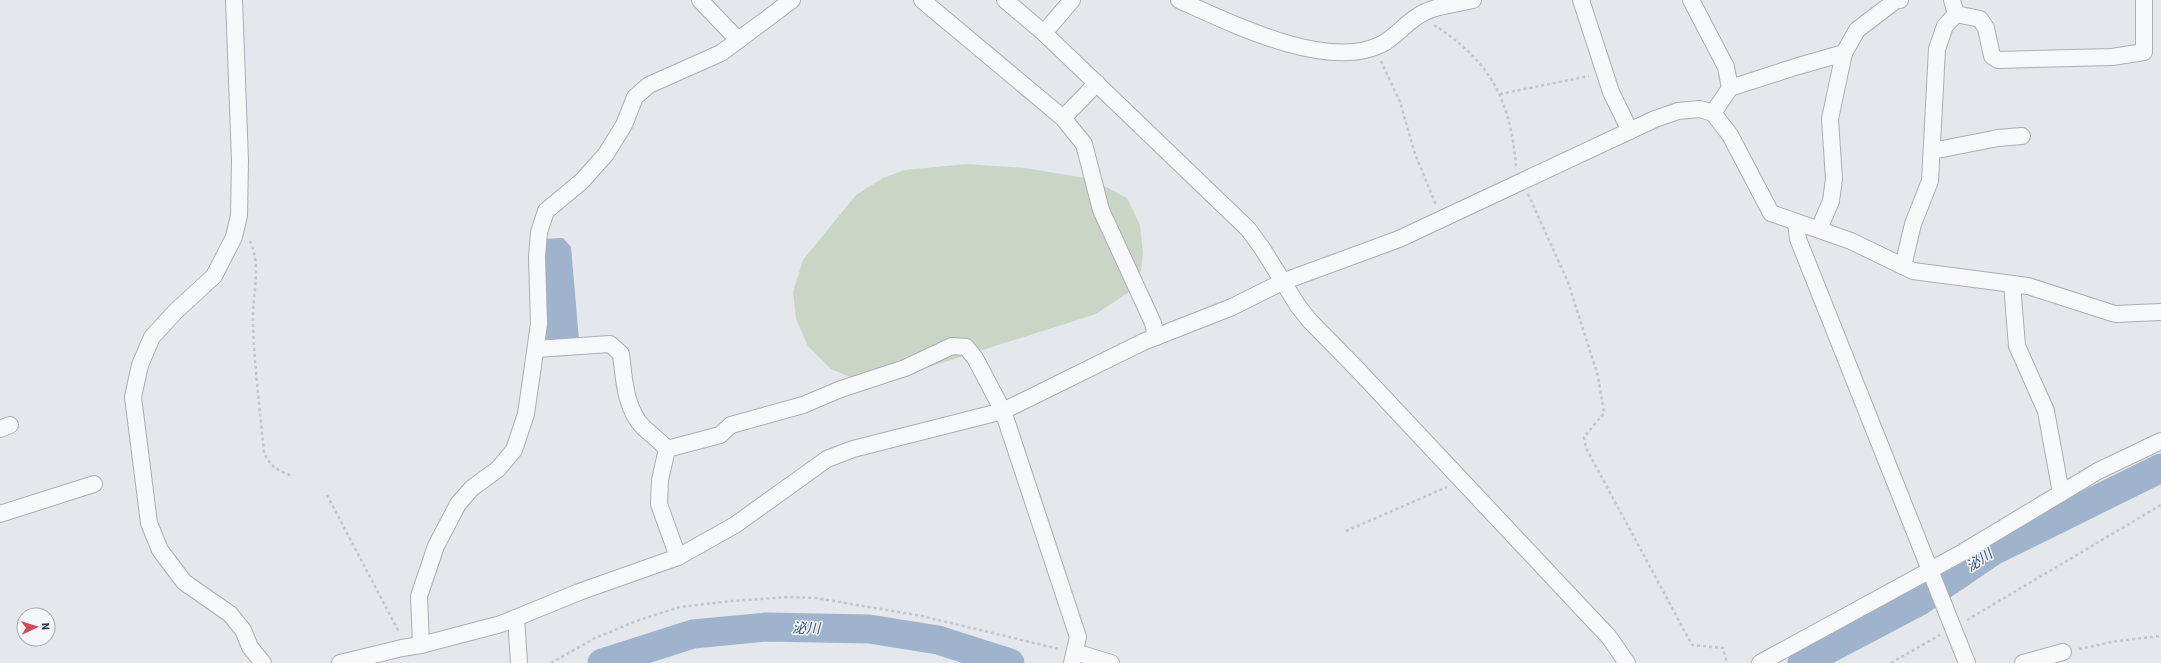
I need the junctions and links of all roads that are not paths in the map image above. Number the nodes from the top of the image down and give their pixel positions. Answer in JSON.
{"nodes":[{"id":1,"x":234,"y":0,"type":"edge"},
{"id":2,"x":700,"y":0,"type":"edge"},
{"id":3,"x":792,"y":0,"type":"edge"},
{"id":4,"x":922,"y":0,"type":"edge"},
{"id":5,"x":1005,"y":0,"type":"edge"},
{"id":6,"x":1072,"y":0,"type":"edge"},
{"id":7,"x":1179,"y":0,"type":"edge"},
{"id":8,"x":1473,"y":0,"type":"edge"},
{"id":9,"x":1581,"y":0,"type":"edge"},
{"id":10,"x":1691,"y":0,"type":"edge"},
{"id":11,"x":1900,"y":0,"type":"edge"},
{"id":12,"x":2144,"y":0,"type":"edge"},
{"id":13,"x":1954,"y":7,"type":"edge"},
{"id":14,"x":1044,"y":33,"type":"junction"},
{"id":15,"x":738,"y":40,"type":"junction"},
{"id":16,"x":1844,"y":53,"type":"junction"},
{"id":17,"x":1097,"y":83,"type":"junction"},
{"id":18,"x":1730,"y":88,"type":"junction"},
{"id":19,"x":1712,"y":113,"type":"junction"},
{"id":20,"x":1063,"y":118,"type":"junction"},
{"id":21,"x":1630,"y":131,"type":"junction"},
{"id":22,"x":2022,"y":136,"type":"dead end"},
{"id":23,"x":1932,"y":151,"type":"junction"},
{"id":24,"x":1796,"y":223,"type":"junction"},
{"id":25,"x":1819,"y":229,"type":"junction"},
{"id":26,"x":1903,"y":266,"type":"junction"},
{"id":27,"x":1282,"y":282,"type":"junction"},
{"id":28,"x":2012,"y":284,"type":"junction"},
{"id":29,"x":2161,"y":312,"type":"edge"},
{"id":30,"x":1156,"y":337,"type":"junction"},
{"id":31,"x":536,"y":349,"type":"junction"},
{"id":32,"x":1003,"y":411,"type":"junction"},
{"id":33,"x":2161,"y":441,"type":"edge"},
{"id":34,"x":667,"y":449,"type":"junction"},
{"id":35,"x":94,"y":484,"type":"dead end"},
{"id":36,"x":2061,"y":493,"type":"junction"},
{"id":37,"x":0,"y":514,"type":"edge"},
{"id":38,"x":678,"y":557,"type":"junction"},
{"id":39,"x":1931,"y":570,"type":"junction"},
{"id":40,"x":516,"y":618,"type":"junction"},
{"id":41,"x":422,"y":645,"type":"junction"},
{"id":42,"x":2063,"y":652,"type":"road end"},
{"id":43,"x":1074,"y":658,"type":"edge"},
{"id":44,"x":263,"y":663,"type":"edge"},
{"id":45,"x":340,"y":663,"type":"edge"},
{"id":46,"x":519,"y":663,"type":"edge"},
{"id":47,"x":1111,"y":663,"type":"edge"},
{"id":48,"x":1627,"y":663,"type":"edge"},
{"id":49,"x":1760,"y":663,"type":"edge"},
{"id":50,"x":1967,"y":663,"type":"edge"},
{"id":51,"x":2023,"y":663,"type":"edge"}],
"edges":[{"from":1,"to":44,"type":"street"},
{"from":2,"to":15,"type":"street"},
{"from":3,"to":15,"type":"street"},
{"from":4,"to":20,"type":"street"},
{"from":5,"to":14,"type":"street"},
{"from":6,"to":14,"type":"street"},
{"from":7,"to":8,"type":"street"},
{"from":9,"to":21,"type":"street"},
{"from":10,"to":18,"type":"street"},
{"from":11,"to":16,"type":"street"},
{"from":12,"to":13,"type":"street"},
{"from":13,"to":23,"type":"street"},
{"from":14,"to":17,"type":"street"},
{"from":15,"to":31,"type":"street"},
{"from":16,"to":18,"type":"street"},
{"from":16,"to":25,"type":"street"},
{"from":17,"to":20,"type":"street"},
{"from":17,"to":27,"type":"street"},
{"from":18,"to":19,"type":"street"},
{"from":19,"to":21,"type":"street"},
{"from":19,"to":24,"type":"street"},
{"from":20,"to":30,"type":"street"},
{"from":21,"to":27,"type":"street"},
{"from":22,"to":23,"type":"street"},
{"from":23,"to":26,"type":"street"},
{"from":24,"to":25,"type":"street"},
{"from":24,"to":39,"type":"street"},
{"from":25,"to":26,"type":"street"},
{"from":26,"to":28,"type":"street"},
{"from":27,"to":30,"type":"street"},
{"from":27,"to":48,"type":"street"},
{"from":28,"to":29,"type":"street"},
{"from":28,"to":36,"type":"street"},
{"from":30,"to":32,"type":"street"},
{"from":31,"to":34,"type":"street"},
{"from":31,"to":41,"type":"street"},
{"from":32,"to":34,"type":"street"},
{"from":32,"to":38,"type":"street"},
{"from":32,"to":43,"type":"street"},
{"from":33,"to":36,"type":"street"},
{"from":34,"to":38,"type":"street"},
{"from":35,"to":37,"type":"street"},
{"from":36,"to":39,"type":"street"},
{"from":38,"to":40,"type":"street"},
{"from":39,"to":49,"type":"street"},
{"from":39,"to":50,"type":"street"},
{"from":40,"to":41,"type":"street"},
{"from":40,"to":46,"type":"street"},
{"from":41,"to":45,"type":"street"},
{"from":42,"to":51,"type":"street"},
{"from":43,"to":47,"type":"street"}]}
